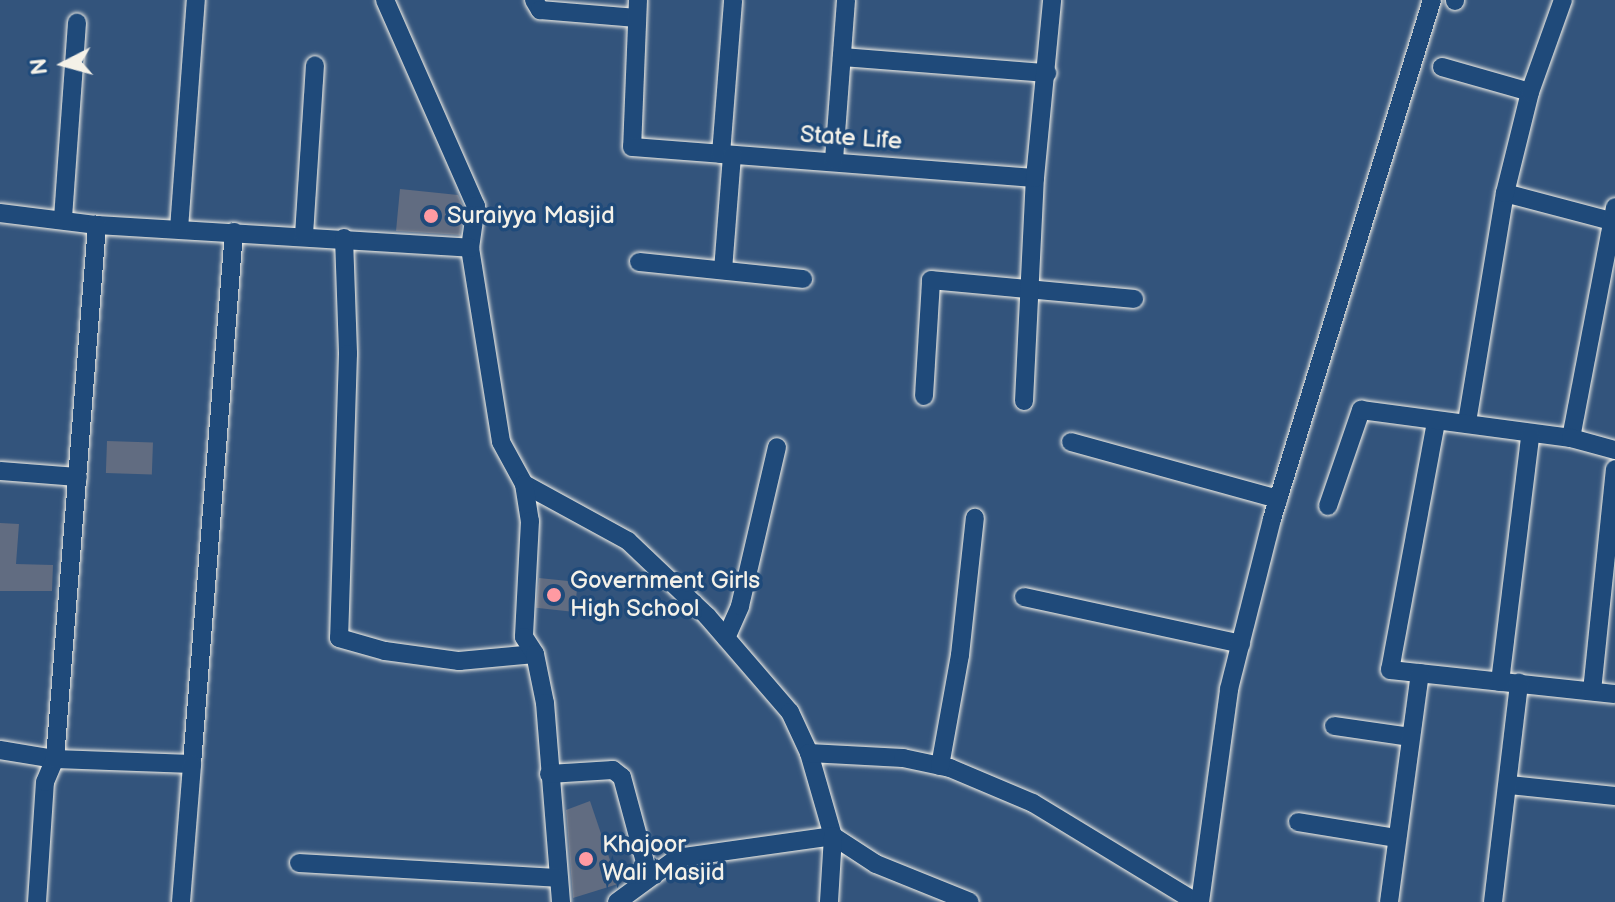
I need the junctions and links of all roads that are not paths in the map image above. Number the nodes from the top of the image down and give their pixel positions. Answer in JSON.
{"nodes":[{"id":1,"x":196,"y":0,"type":"edge"},
{"id":2,"x":385,"y":0,"type":"edge"},
{"id":3,"x":534,"y":0,"type":"edge"},
{"id":4,"x":733,"y":0,"type":"edge"},
{"id":5,"x":846,"y":0,"type":"edge"},
{"id":6,"x":1052,"y":0,"type":"edge"},
{"id":7,"x":1432,"y":0,"type":"edge"},
{"id":8,"x":1563,"y":0,"type":"edge"},
{"id":9,"x":637,"y":9,"type":"edge"},
{"id":10,"x":77,"y":22,"type":"dead end"},
{"id":11,"x":842,"y":57,"type":"junction"},
{"id":12,"x":315,"y":65,"type":"dead end"},
{"id":13,"x":1442,"y":67,"type":"dead end"},
{"id":14,"x":1047,"y":73,"type":"junction"},
{"id":15,"x":1530,"y":92,"type":"junction"},
{"id":16,"x":727,"y":154,"type":"junction"},
{"id":17,"x":834,"y":160,"type":"junction"},
{"id":18,"x":1035,"y":178,"type":"junction"},
{"id":19,"x":1505,"y":193,"type":"junction"},
{"id":20,"x":0,"y":213,"type":"edge"},
{"id":21,"x":63,"y":218,"type":"junction"},
{"id":22,"x":97,"y":225,"type":"junction"},
{"id":23,"x":1612,"y":226,"type":"edge"},
{"id":24,"x":179,"y":229,"type":"junction"},
{"id":25,"x":234,"y":232,"type":"junction"},
{"id":26,"x":304,"y":235,"type":"junction"},
{"id":27,"x":344,"y":238,"type":"junction"},
{"id":28,"x":470,"y":248,"type":"junction"},
{"id":29,"x":639,"y":262,"type":"dead end"},
{"id":30,"x":723,"y":270,"type":"junction"},
{"id":31,"x":803,"y":279,"type":"dead end"},
{"id":32,"x":1029,"y":289,"type":"junction"},
{"id":33,"x":1134,"y":299,"type":"dead end"},
{"id":34,"x":924,"y":396,"type":"dead end"},
{"id":35,"x":1024,"y":401,"type":"dead end"},
{"id":36,"x":1436,"y":422,"type":"junction"},
{"id":37,"x":1467,"y":422,"type":"junction"},
{"id":38,"x":1530,"y":436,"type":"junction"},
{"id":39,"x":1571,"y":438,"type":"junction"},
{"id":40,"x":1071,"y":442,"type":"dead end"},
{"id":41,"x":777,"y":447,"type":"dead end"},
{"id":42,"x":1615,"y":450,"type":"edge"},
{"id":43,"x":1615,"y":469,"type":"edge"},
{"id":44,"x":0,"y":471,"type":"edge"},
{"id":45,"x":78,"y":477,"type":"junction"},
{"id":46,"x":524,"y":484,"type":"junction"},
{"id":47,"x":1278,"y":499,"type":"junction"},
{"id":48,"x":1328,"y":506,"type":"dead end"},
{"id":49,"x":975,"y":518,"type":"dead end"},
{"id":50,"x":1024,"y":597,"type":"dead end"},
{"id":51,"x":726,"y":638,"type":"junction"},
{"id":52,"x":1241,"y":644,"type":"junction"},
{"id":53,"x":535,"y":654,"type":"junction"},
{"id":54,"x":1420,"y":673,"type":"junction"},
{"id":55,"x":1510,"y":682,"type":"junction"},
{"id":56,"x":1592,"y":691,"type":"junction"},
{"id":57,"x":1615,"y":694,"type":"edge"},
{"id":58,"x":1334,"y":726,"type":"dead end"},
{"id":59,"x":1410,"y":737,"type":"junction"},
{"id":60,"x":0,"y":750,"type":"edge"},
{"id":61,"x":809,"y":753,"type":"junction"},
{"id":62,"x":55,"y":759,"type":"junction"},
{"id":63,"x":192,"y":764,"type":"junction"},
{"id":64,"x":940,"y":766,"type":"junction"},
{"id":65,"x":549,"y":774,"type":"junction"},
{"id":66,"x":1509,"y":785,"type":"junction"},
{"id":67,"x":1615,"y":796,"type":"edge"},
{"id":68,"x":1298,"y":822,"type":"dead end"},
{"id":69,"x":833,"y":836,"type":"junction"},
{"id":70,"x":1396,"y":838,"type":"junction"},
{"id":71,"x":299,"y":863,"type":"dead end"},
{"id":72,"x":649,"y":877,"type":"junction"},
{"id":73,"x":557,"y":878,"type":"junction"},
{"id":74,"x":37,"y":902,"type":"edge"},
{"id":75,"x":181,"y":902,"type":"edge"},
{"id":76,"x":561,"y":902,"type":"edge"},
{"id":77,"x":617,"y":902,"type":"edge"},
{"id":78,"x":829,"y":902,"type":"edge"},
{"id":79,"x":970,"y":902,"type":"edge"},
{"id":80,"x":1198,"y":902,"type":"edge"},
{"id":81,"x":1389,"y":902,"type":"edge"},
{"id":82,"x":1493,"y":902,"type":"edge"}],
"edges":[{"from":1,"to":24,"type":"street"},
{"from":2,"to":28,"type":"street"},
{"from":3,"to":9,"type":"street"},
{"from":4,"to":16,"type":"street"},
{"from":5,"to":11,"type":"street"},
{"from":6,"to":14,"type":"street"},
{"from":7,"to":47,"type":"street"},
{"from":8,"to":15,"type":"street"},
{"from":9,"to":16,"type":"street","name":"State Life"},
{"from":10,"to":21,"type":"street"},
{"from":11,"to":14,"type":"street"},
{"from":11,"to":17,"type":"street"},
{"from":12,"to":26,"type":"street"},
{"from":13,"to":15,"type":"street"},
{"from":14,"to":18,"type":"street"},
{"from":15,"to":19,"type":"street"},
{"from":16,"to":17,"type":"street","name":"State Life"},
{"from":16,"to":30,"type":"street"},
{"from":17,"to":18,"type":"street","name":"State Life"},
{"from":18,"to":32,"type":"street"},
{"from":19,"to":23,"type":"street"},
{"from":19,"to":37,"type":"street"},
{"from":20,"to":21,"type":"street"},
{"from":21,"to":22,"type":"street"},
{"from":22,"to":24,"type":"street"},
{"from":22,"to":45,"type":"street"},
{"from":23,"to":39,"type":"street"},
{"from":24,"to":25,"type":"street"},
{"from":25,"to":26,"type":"street"},
{"from":25,"to":63,"type":"street"},
{"from":26,"to":27,"type":"street"},
{"from":27,"to":28,"type":"street"},
{"from":27,"to":53,"type":"street"},
{"from":28,"to":46,"type":"street"},
{"from":29,"to":30,"type":"street"},
{"from":30,"to":31,"type":"street"},
{"from":32,"to":33,"type":"street"},
{"from":32,"to":34,"type":"street"},
{"from":32,"to":35,"type":"street"},
{"from":36,"to":37,"type":"street"},
{"from":36,"to":48,"type":"street"},
{"from":36,"to":54,"type":"street"},
{"from":37,"to":38,"type":"street"},
{"from":38,"to":39,"type":"street"},
{"from":38,"to":55,"type":"street"},
{"from":39,"to":42,"type":"street"},
{"from":40,"to":47,"type":"street"},
{"from":41,"to":51,"type":"street"},
{"from":43,"to":56,"type":"street"},
{"from":44,"to":45,"type":"street"},
{"from":45,"to":62,"type":"street"},
{"from":46,"to":51,"type":"street"},
{"from":46,"to":53,"type":"street"},
{"from":47,"to":52,"type":"street"},
{"from":49,"to":64,"type":"street"},
{"from":50,"to":52,"type":"street"},
{"from":51,"to":61,"type":"street"},
{"from":52,"to":80,"type":"street"},
{"from":53,"to":65,"type":"street"},
{"from":54,"to":55,"type":"street"},
{"from":54,"to":59,"type":"street"},
{"from":55,"to":56,"type":"street"},
{"from":55,"to":66,"type":"street"},
{"from":56,"to":57,"type":"street"},
{"from":58,"to":59,"type":"street"},
{"from":59,"to":70,"type":"street"},
{"from":60,"to":62,"type":"street"},
{"from":61,"to":64,"type":"street"},
{"from":61,"to":69,"type":"street"},
{"from":62,"to":63,"type":"street"},
{"from":62,"to":74,"type":"street"},
{"from":63,"to":75,"type":"street"},
{"from":64,"to":80,"type":"street"},
{"from":65,"to":72,"type":"street"},
{"from":65,"to":73,"type":"street"},
{"from":66,"to":67,"type":"street"},
{"from":66,"to":82,"type":"street"},
{"from":68,"to":70,"type":"street"},
{"from":69,"to":72,"type":"street"},
{"from":69,"to":78,"type":"street"},
{"from":69,"to":79,"type":"street"},
{"from":70,"to":81,"type":"street"},
{"from":71,"to":73,"type":"street"},
{"from":72,"to":77,"type":"street"},
{"from":73,"to":76,"type":"street"}]}
